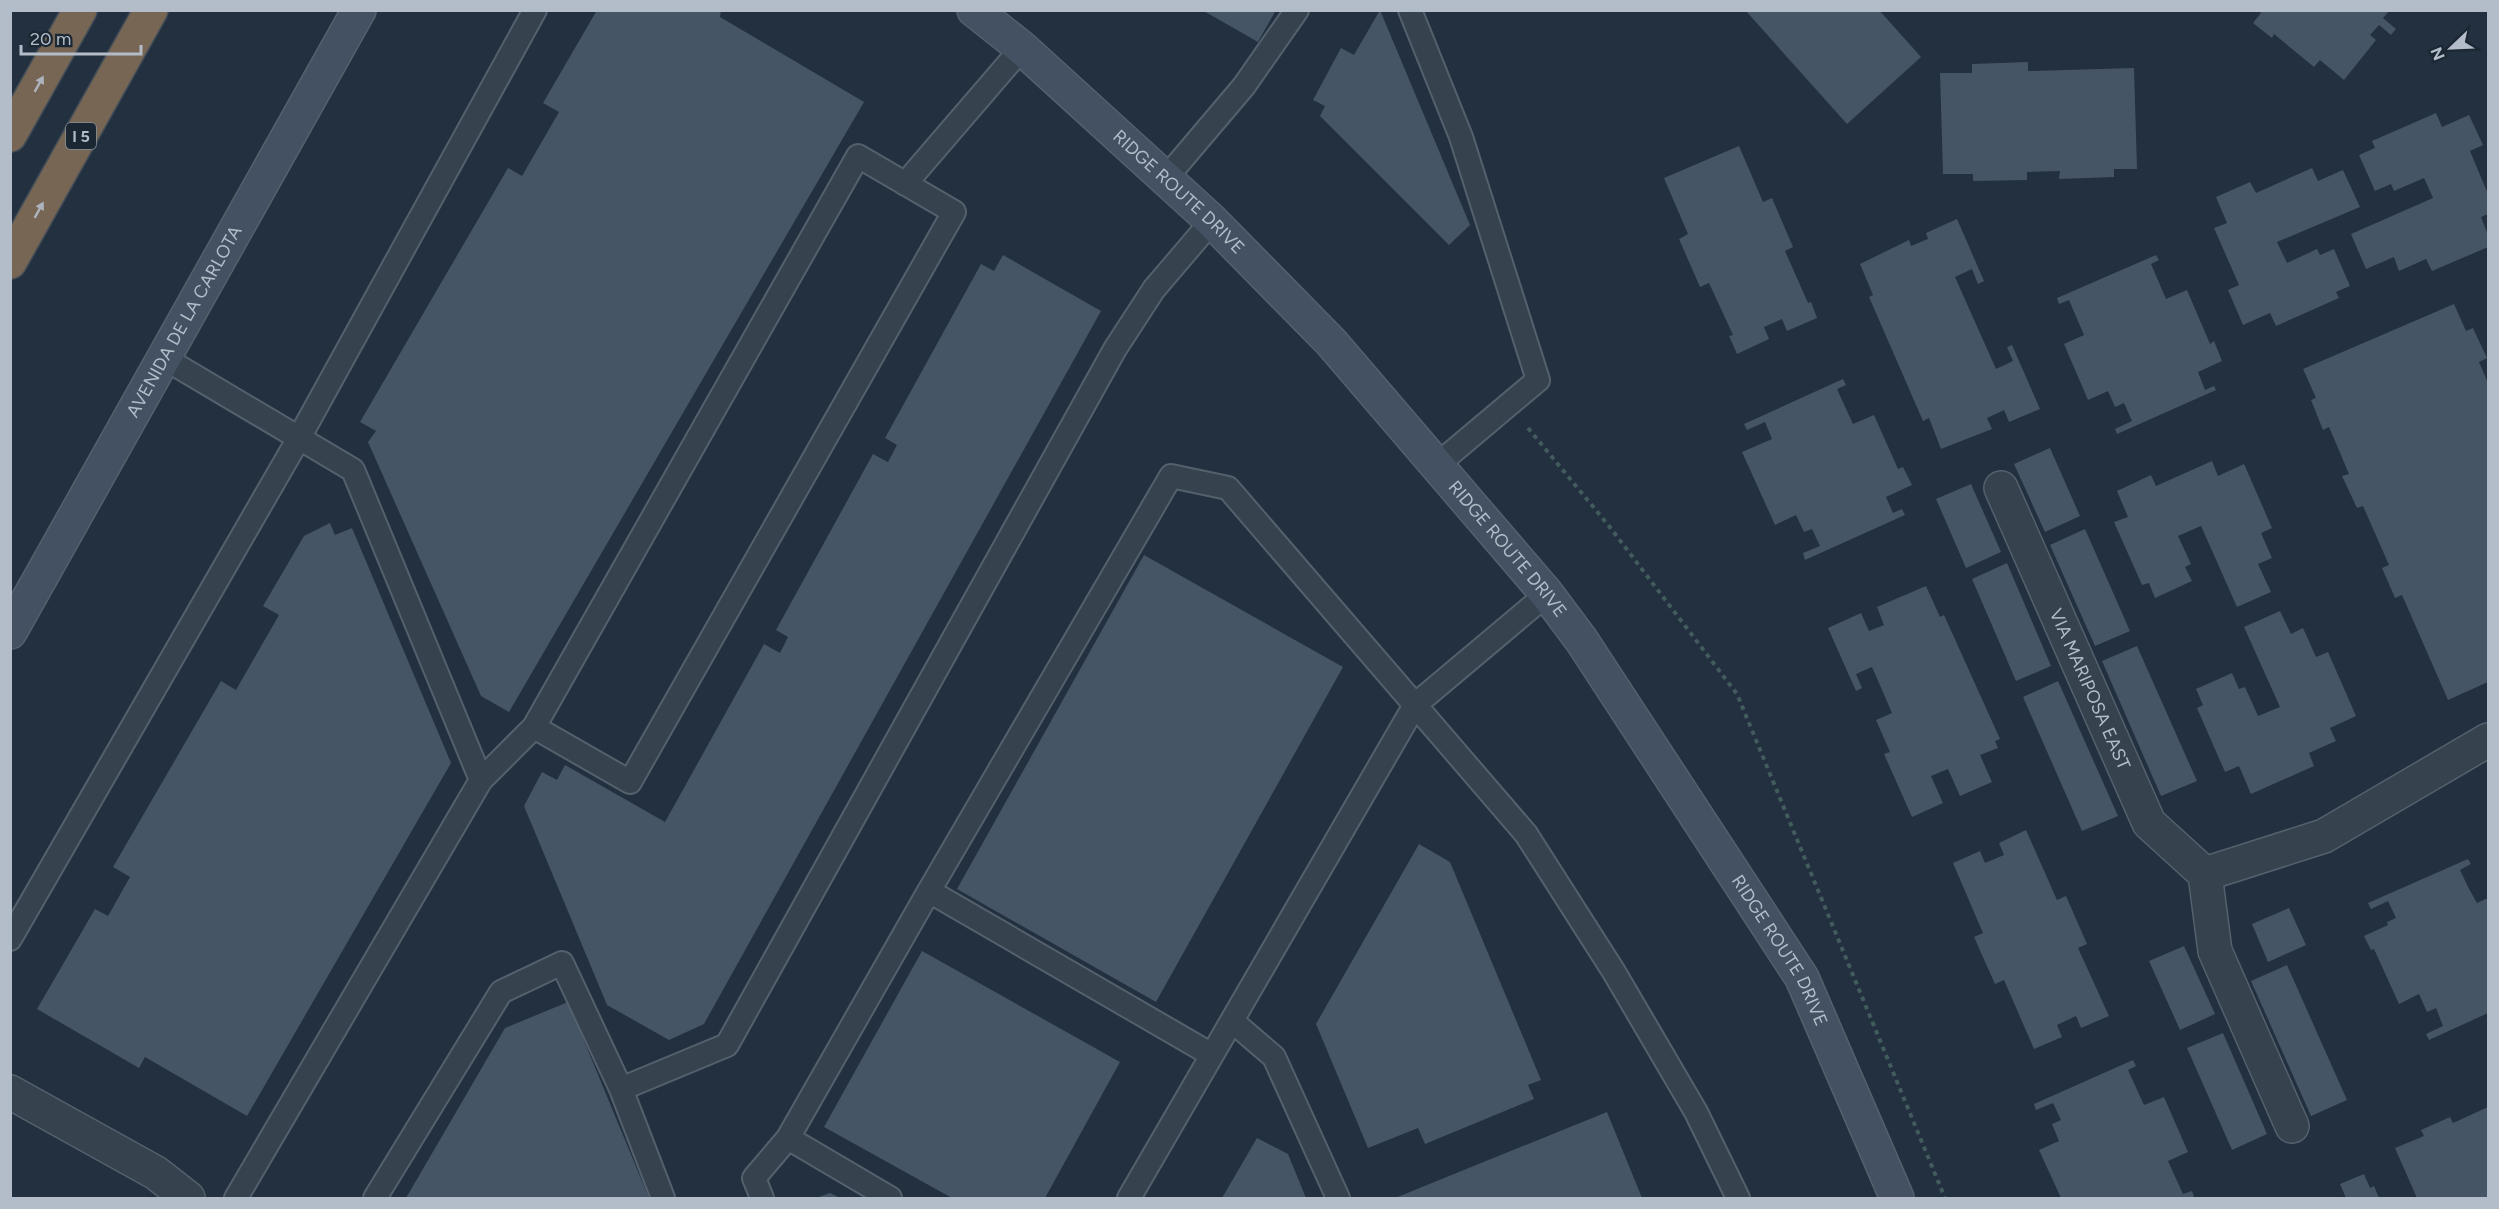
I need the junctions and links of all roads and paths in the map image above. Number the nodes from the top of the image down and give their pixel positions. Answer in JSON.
{"nodes":[{"id":1,"x":80,"y":10,"type":"edge"},
{"id":2,"x":152,"y":10,"type":"edge"},
{"id":3,"x":359,"y":10,"type":"edge"},
{"id":4,"x":535,"y":10,"type":"edge"},
{"id":5,"x":1297,"y":10,"type":"edge"},
{"id":6,"x":1410,"y":10,"type":"edge"},
{"id":7,"x":992,"y":15,"type":"edge"},
{"id":8,"x":1022,"y":48,"type":"junction"},
{"id":9,"x":10,"y":135,"type":"edge"},
{"id":10,"x":1166,"y":178,"type":"junction"},
{"id":11,"x":905,"y":184,"type":"junction"},
{"id":12,"x":1212,"y":221,"type":"junction"},
{"id":13,"x":10,"y":262,"type":"edge"},
{"id":14,"x":164,"y":358,"type":"junction"},
{"id":15,"x":1509,"y":405,"type":"junction"},
{"id":16,"x":299,"y":438,"type":"junction"},
{"id":17,"x":1437,"y":465,"type":"junction"},
{"id":18,"x":2001,"y":488,"type":"dead end"},
{"id":19,"x":1546,"y":594,"type":"junction"},
{"id":20,"x":10,"y":633,"type":"edge"},
{"id":21,"x":1415,"y":705,"type":"junction"},
{"id":22,"x":534,"y":727,"type":"junction"},
{"id":23,"x":2488,"y":740,"type":"edge"},
{"id":24,"x":481,"y":780,"type":"junction"},
{"id":25,"x":2205,"y":874,"type":"junction"},
{"id":26,"x":929,"y":891,"type":"junction"},
{"id":27,"x":10,"y":939,"type":"edge"},
{"id":28,"x":1232,"y":1021,"type":"junction"},
{"id":29,"x":1212,"y":1054,"type":"junction"},
{"id":30,"x":621,"y":1089,"type":"junction"},
{"id":31,"x":10,"y":1092,"type":"edge"},
{"id":32,"x":2292,"y":1126,"type":"dead end"},
{"id":33,"x":788,"y":1138,"type":"junction"},
{"id":34,"x":188,"y":1198,"type":"edge"},
{"id":35,"x":236,"y":1198,"type":"edge"},
{"id":36,"x":375,"y":1198,"type":"edge"},
{"id":37,"x":663,"y":1198,"type":"edge"},
{"id":38,"x":762,"y":1198,"type":"edge"},
{"id":39,"x":890,"y":1198,"type":"edge"},
{"id":40,"x":1129,"y":1198,"type":"edge"},
{"id":41,"x":1338,"y":1198,"type":"edge"},
{"id":42,"x":1738,"y":1198,"type":"edge"},
{"id":43,"x":1897,"y":1198,"type":"edge"},
{"id":44,"x":1946,"y":1198,"type":"edge"}],
"edges":[{"from":9,"to":1,"type":"highway","one_way":true},
{"from":13,"to":2,"type":"highway","number":"I 5","one_way":true},
{"from":3,"to":14,"type":"main road","name":"AVENIDA DE LA CARLOTA"},
{"from":4,"to":16,"type":"lane"},
{"from":5,"to":10,"type":"lane"},
{"from":6,"to":15,"type":"lane"},
{"from":7,"to":8,"type":"main road","name":"RIDGE ROUTE DRIVE"},
{"from":8,"to":10,"type":"main road","name":"RIDGE ROUTE DRIVE"},
{"from":8,"to":11,"type":"lane"},
{"from":10,"to":12,"type":"main road","name":"RIDGE ROUTE DRIVE"},
{"from":11,"to":22,"type":"lane"},
{"from":11,"to":22,"type":"lane"},
{"from":12,"to":17,"type":"main road","name":"RIDGE ROUTE DRIVE"},
{"from":12,"to":30,"type":"lane"},
{"from":14,"to":16,"type":"lane"},
{"from":14,"to":20,"type":"main road","name":"AVENIDA DE LA CARLOTA"},
{"from":15,"to":17,"type":"lane"},
{"from":15,"to":44,"type":"path"},
{"from":16,"to":24,"type":"lane"},
{"from":16,"to":27,"type":"lane"},
{"from":17,"to":19,"type":"main road","name":"RIDGE ROUTE DRIVE"},
{"from":18,"to":25,"type":"street","name":"VIA MARIPOSA EAST"},
{"from":19,"to":21,"type":"lane"},
{"from":19,"to":43,"type":"main road","name":"RIDGE ROUTE DRIVE"},
{"from":21,"to":26,"type":"lane"},
{"from":21,"to":28,"type":"lane"},
{"from":21,"to":42,"type":"lane"},
{"from":22,"to":24,"type":"lane"},
{"from":23,"to":25,"type":"street"},
{"from":24,"to":35,"type":"lane"},
{"from":25,"to":32,"type":"street"},
{"from":26,"to":29,"type":"lane"},
{"from":26,"to":33,"type":"lane"},
{"from":28,"to":29,"type":"lane"},
{"from":28,"to":41,"type":"lane"},
{"from":29,"to":40,"type":"lane"},
{"from":30,"to":36,"type":"lane"},
{"from":30,"to":37,"type":"lane"},
{"from":31,"to":34,"type":"street"},
{"from":33,"to":38,"type":"lane"},
{"from":33,"to":39,"type":"lane"}]}
